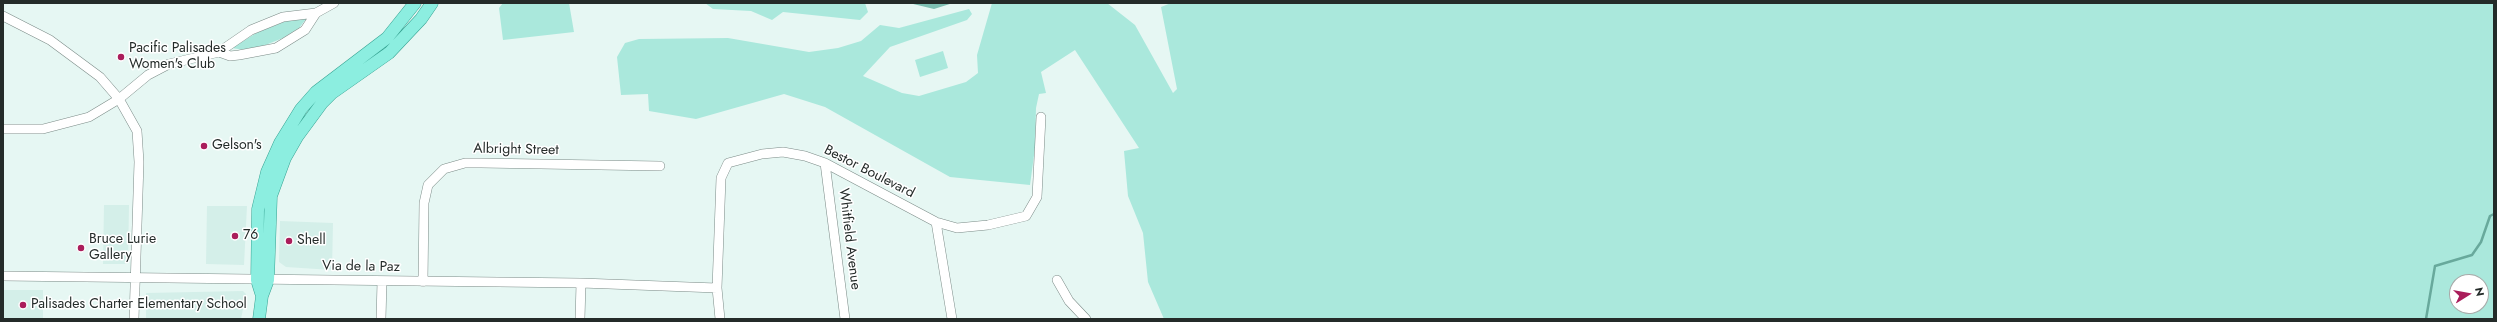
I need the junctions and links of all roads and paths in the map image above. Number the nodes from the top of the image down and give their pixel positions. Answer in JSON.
{"nodes":[{"id":1,"x":334,"y":3,"type":"edge"},
{"id":2,"x":415,"y":3,"type":"edge"},
{"id":3,"x":432,"y":3,"type":"edge"},
{"id":4,"x":316,"y":13,"type":"junction"},
{"id":5,"x":3,"y":16,"type":"edge"},
{"id":6,"x":219,"y":52,"type":"junction"},
{"id":7,"x":119,"y":99,"type":"junction"},
{"id":8,"x":1041,"y":117,"type":"dead end"},
{"id":9,"x":3,"y":129,"type":"edge"},
{"id":10,"x":825,"y":163,"type":"junction"},
{"id":11,"x":660,"y":166,"type":"dead end"},
{"id":12,"x":936,"y":222,"type":"junction"},
{"id":13,"x":3,"y":276,"type":"edge"},
{"id":14,"x":135,"y":278,"type":"junction"},
{"id":15,"x":262,"y":280,"type":"junction"},
{"id":16,"x":1057,"y":280,"type":"dead end"},
{"id":17,"x":382,"y":281,"type":"junction"},
{"id":18,"x":422,"y":282,"type":"junction"},
{"id":19,"x":581,"y":283,"type":"junction"},
{"id":20,"x":718,"y":288,"type":"junction"},
{"id":21,"x":134,"y":319,"type":"edge"},
{"id":22,"x":259,"y":319,"type":"edge"},
{"id":23,"x":381,"y":319,"type":"edge"},
{"id":24,"x":580,"y":319,"type":"edge"},
{"id":25,"x":720,"y":319,"type":"edge"},
{"id":26,"x":845,"y":319,"type":"edge"},
{"id":27,"x":952,"y":319,"type":"edge"},
{"id":28,"x":1086,"y":319,"type":"edge"}],
"edges":[{"from":1,"to":4,"type":"street"},
{"from":2,"to":15,"type":"main road"},
{"from":3,"to":15,"type":"main road"},
{"from":4,"to":6,"type":"street"},
{"from":4,"to":6,"type":"street"},
{"from":5,"to":7,"type":"street"},
{"from":6,"to":7,"type":"street"},
{"from":7,"to":9,"type":"street"},
{"from":7,"to":14,"type":"street"},
{"from":8,"to":12,"type":"street","name":"Bestor Boulevard"},
{"from":10,"to":12,"type":"street","name":"Bestor Boulevard"},
{"from":10,"to":20,"type":"street","name":"Bestor Boulevard"},
{"from":10,"to":26,"type":"street","name":"Whitfield Avenue"},
{"from":11,"to":18,"type":"street","name":"Albright Street"},
{"from":12,"to":27,"type":"street"},
{"from":13,"to":14,"type":"street","name":"Via de la Paz"},
{"from":14,"to":15,"type":"street","name":"Via de la Paz"},
{"from":14,"to":21,"type":"street"},
{"from":15,"to":17,"type":"street","name":"Via de la Paz"},
{"from":15,"to":22,"type":"main road"},
{"from":16,"to":28,"type":"street"},
{"from":17,"to":18,"type":"street","name":"Via de la Paz"},
{"from":17,"to":23,"type":"street"},
{"from":18,"to":19,"type":"street","name":"Via de la Paz"},
{"from":19,"to":20,"type":"street","name":"Via de la Paz"},
{"from":19,"to":24,"type":"street"},
{"from":20,"to":25,"type":"street","name":"Bestor Boulevard"}]}
